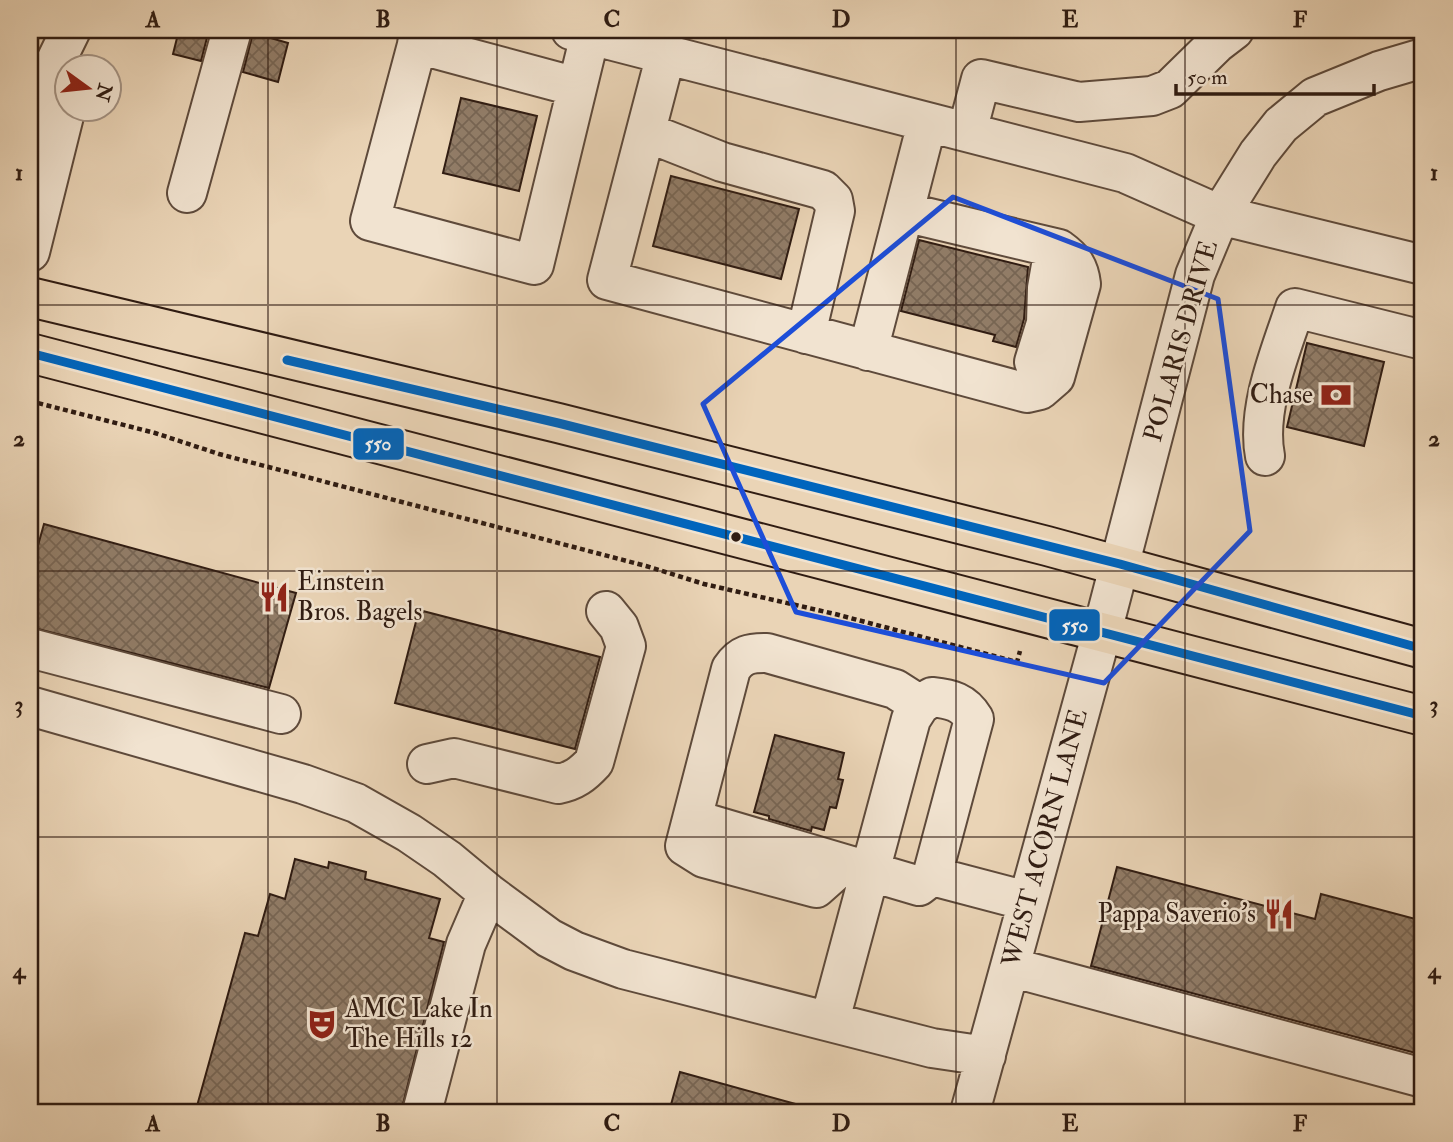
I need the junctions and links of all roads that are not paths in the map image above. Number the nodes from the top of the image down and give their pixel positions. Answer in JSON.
{"nodes":[{"id":1,"x":71,"y":30,"type":"edge"},
{"id":2,"x":79,"y":30,"type":"edge"},
{"id":3,"x":232,"y":30,"type":"edge"},
{"id":4,"x":1234,"y":30,"type":"edge"},
{"id":5,"x":581,"y":32,"type":"edge"},
{"id":6,"x":419,"y":37,"type":"edge"},
{"id":7,"x":1408,"y":50,"type":"edge"},
{"id":8,"x":77,"y":52,"type":"edge"},
{"id":9,"x":666,"y":54,"type":"junction"},
{"id":10,"x":577,"y":86,"type":"junction"},
{"id":11,"x":62,"y":122,"type":"edge"},
{"id":12,"x":927,"y":122,"type":"junction"},
{"id":13,"x":646,"y":132,"type":"junction"},
{"id":14,"x":967,"y":132,"type":"junction"},
{"id":15,"x":30,"y":149,"type":"edge"},
{"id":16,"x":714,"y":159,"type":"junction"},
{"id":17,"x":187,"y":193,"type":"dead end"},
{"id":18,"x":904,"y":212,"type":"junction"},
{"id":19,"x":1220,"y":215,"type":"junction"},
{"id":20,"x":30,"y":252,"type":"edge"},
{"id":21,"x":1423,"y":265,"type":"edge"},
{"id":22,"x":633,"y":287,"type":"junction"},
{"id":23,"x":30,"y":297,"type":"edge"},
{"id":24,"x":806,"y":334,"type":"junction"},
{"id":25,"x":1423,"y":340,"type":"edge"},
{"id":26,"x":868,"y":351,"type":"junction"},
{"id":27,"x":35,"y":357,"type":"edge"},
{"id":28,"x":1265,"y":456,"type":"dead end"},
{"id":29,"x":1120,"y":564,"type":"junction"},
{"id":30,"x":606,"y":611,"type":"dead end"},
{"id":31,"x":1102,"y":632,"type":"junction"},
{"id":32,"x":30,"y":648,"type":"edge"},
{"id":33,"x":1423,"y":649,"type":"edge"},
{"id":34,"x":920,"y":705,"type":"junction"},
{"id":35,"x":30,"y":706,"type":"edge"},
{"id":36,"x":281,"y":713,"type":"dead end"},
{"id":37,"x":1423,"y":716,"type":"edge"},
{"id":38,"x":427,"y":764,"type":"dead end"},
{"id":39,"x":856,"y":868,"type":"junction"},
{"id":40,"x":932,"y":876,"type":"junction"},
{"id":41,"x":488,"y":893,"type":"junction"},
{"id":42,"x":1027,"y":901,"type":"junction"},
{"id":43,"x":1010,"y":967,"type":"junction"},
{"id":44,"x":830,"y":1020,"type":"junction"},
{"id":45,"x":986,"y":1056,"type":"junction"},
{"id":46,"x":1423,"y":1078,"type":"edge"},
{"id":47,"x":422,"y":1112,"type":"edge"},
{"id":48,"x":970,"y":1112,"type":"edge"}],
"edges":[{"from":1,"to":15,"type":"street"},
{"from":2,"to":8,"type":"street"},
{"from":3,"to":17,"type":"street"},
{"from":4,"to":14,"type":"street"},
{"from":5,"to":9,"type":"street"},
{"from":5,"to":10,"type":"street"},
{"from":6,"to":10,"type":"street"},
{"from":6,"to":10,"type":"street"},
{"from":7,"to":19,"type":"street","name":"POLARIS DRIVE"},
{"from":9,"to":12,"type":"street"},
{"from":9,"to":13,"type":"street"},
{"from":11,"to":20,"type":"street"},
{"from":12,"to":14,"type":"street"},
{"from":12,"to":18,"type":"street"},
{"from":13,"to":16,"type":"street"},
{"from":13,"to":22,"type":"street"},
{"from":14,"to":19,"type":"street"},
{"from":16,"to":22,"type":"street"},
{"from":16,"to":24,"type":"street"},
{"from":18,"to":26,"type":"street"},
{"from":18,"to":26,"type":"street"},
{"from":19,"to":21,"type":"street"},
{"from":19,"to":29,"type":"street","name":"POLARIS DRIVE"},
{"from":22,"to":24,"type":"street"},
{"from":23,"to":29,"type":"main road"},
{"from":24,"to":26,"type":"street"},
{"from":25,"to":28,"type":"street"},
{"from":27,"to":31,"type":"main road"},
{"from":29,"to":31,"type":"street","name":"WEST ACORN LANE"},
{"from":29,"to":33,"type":"main road"},
{"from":30,"to":38,"type":"street"},
{"from":31,"to":37,"type":"main road"},
{"from":31,"to":42,"type":"street","name":"WEST ACORN LANE"},
{"from":32,"to":36,"type":"street"},
{"from":34,"to":39,"type":"street"},
{"from":34,"to":39,"type":"street"},
{"from":34,"to":40,"type":"street"},
{"from":35,"to":41,"type":"street"},
{"from":39,"to":40,"type":"street"},
{"from":39,"to":44,"type":"street"},
{"from":40,"to":42,"type":"street"},
{"from":41,"to":44,"type":"street"},
{"from":41,"to":47,"type":"street"},
{"from":42,"to":43,"type":"street","name":"WEST ACORN LANE"},
{"from":43,"to":45,"type":"street","name":"WEST ACORN LANE"},
{"from":43,"to":46,"type":"street"},
{"from":44,"to":45,"type":"street"},
{"from":45,"to":48,"type":"street","name":"WEST ACORN LANE"}]}
